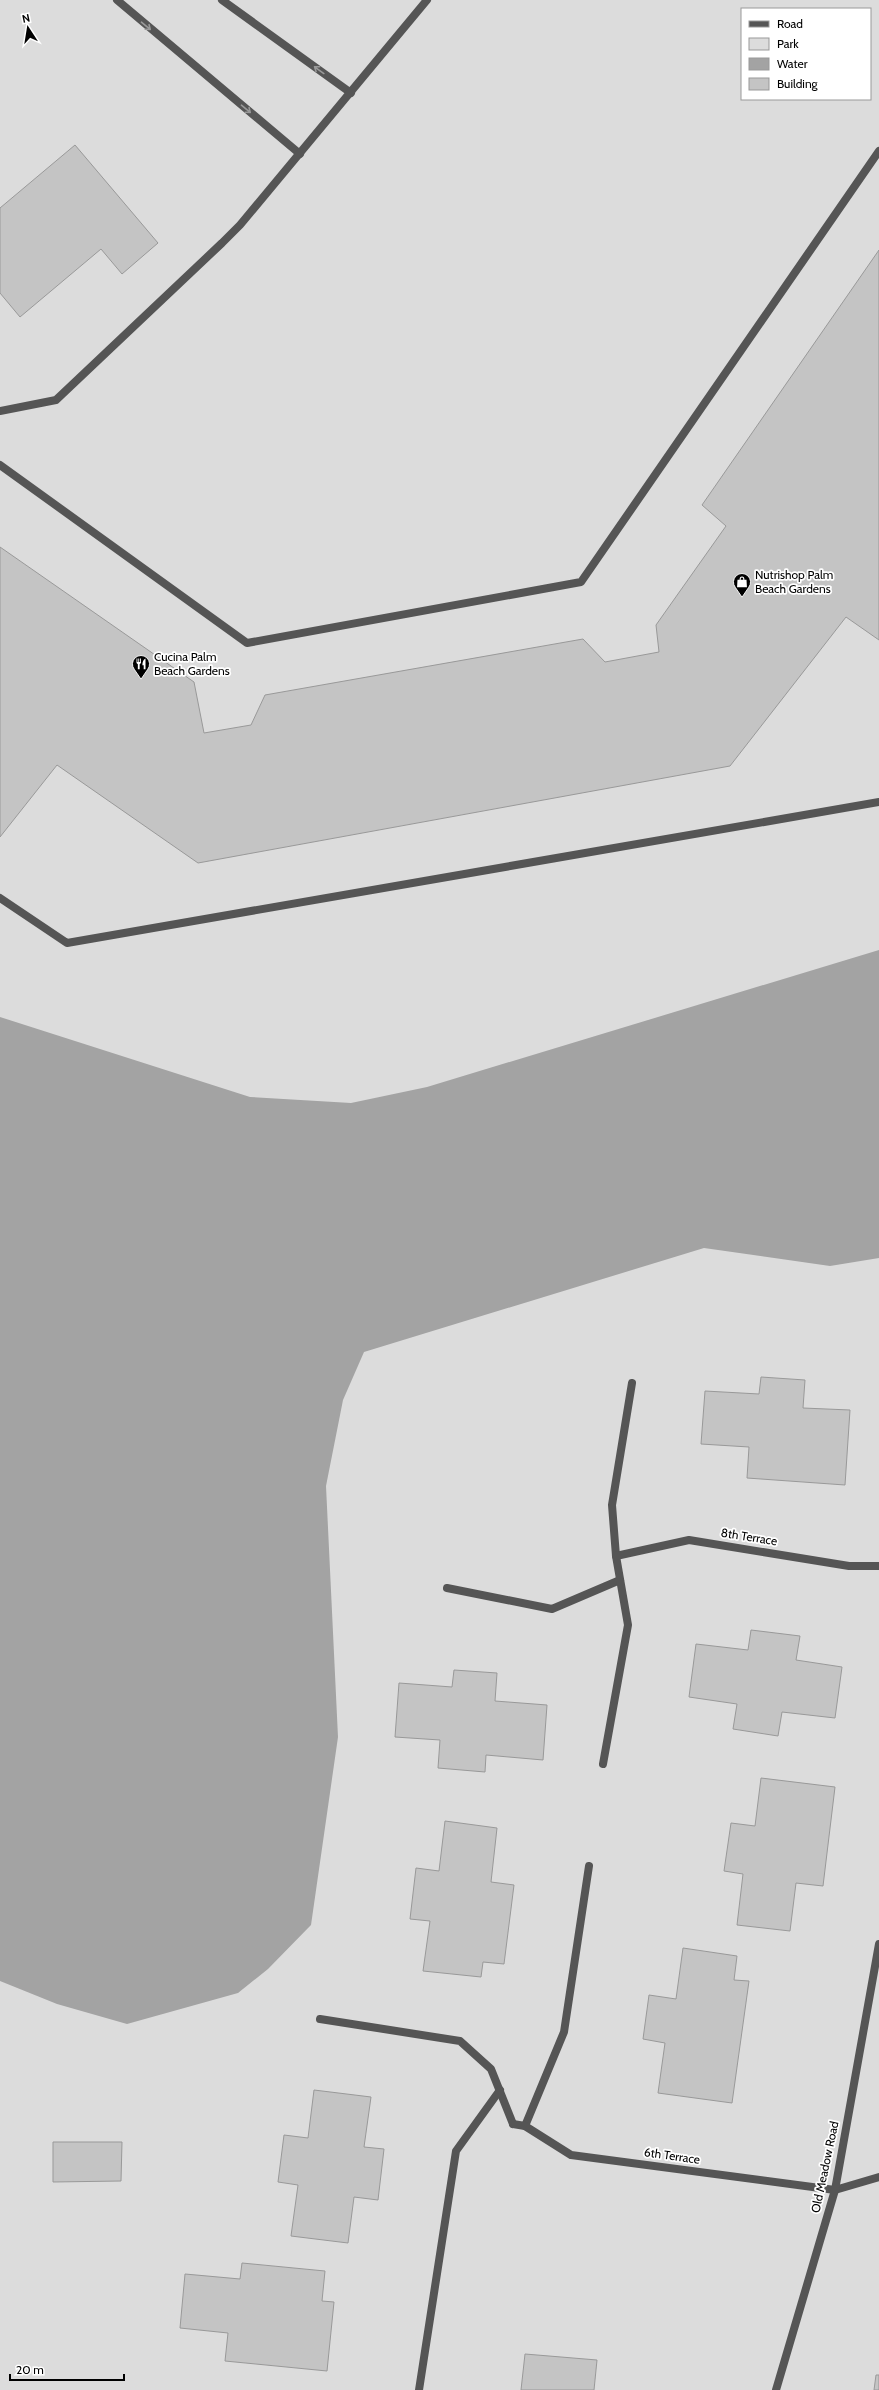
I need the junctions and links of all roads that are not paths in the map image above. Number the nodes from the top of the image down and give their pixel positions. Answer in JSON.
{"nodes":[{"id":1,"x":118,"y":0,"type":"edge"},
{"id":2,"x":222,"y":0,"type":"edge"},
{"id":3,"x":427,"y":0,"type":"edge"},
{"id":4,"x":351,"y":93,"type":"junction"},
{"id":5,"x":879,"y":151,"type":"edge"},
{"id":6,"x":300,"y":154,"type":"junction"},
{"id":7,"x":0,"y":411,"type":"edge"},
{"id":8,"x":0,"y":465,"type":"edge"},
{"id":9,"x":879,"y":802,"type":"edge"},
{"id":10,"x":0,"y":898,"type":"edge"},
{"id":11,"x":632,"y":1383,"type":"dead end"},
{"id":12,"x":616,"y":1556,"type":"junction"},
{"id":13,"x":879,"y":1566,"type":"edge"},
{"id":14,"x":620,"y":1580,"type":"junction"},
{"id":15,"x":447,"y":1588,"type":"dead end"},
{"id":16,"x":603,"y":1764,"type":"dead end"},
{"id":17,"x":589,"y":1866,"type":"dead end"},
{"id":18,"x":879,"y":1944,"type":"edge"},
{"id":19,"x":320,"y":2019,"type":"dead end"},
{"id":20,"x":500,"y":2090,"type":"junction"},
{"id":21,"x":526,"y":2126,"type":"junction"},
{"id":22,"x":879,"y":2177,"type":"edge"},
{"id":23,"x":835,"y":2190,"type":"junction"},
{"id":24,"x":419,"y":2390,"type":"edge"},
{"id":25,"x":776,"y":2390,"type":"edge"}],
"edges":[{"from":1,"to":6,"type":"street","one_way":true},
{"from":4,"to":2,"type":"street","one_way":true},
{"from":3,"to":4,"type":"street"},
{"from":4,"to":6,"type":"street"},
{"from":5,"to":8,"type":"street"},
{"from":6,"to":7,"type":"street"},
{"from":9,"to":10,"type":"street"},
{"from":11,"to":12,"type":"street"},
{"from":12,"to":13,"type":"street","name":"8th Terrace"},
{"from":12,"to":14,"type":"street"},
{"from":14,"to":15,"type":"street"},
{"from":14,"to":16,"type":"street"},
{"from":17,"to":21,"type":"street"},
{"from":18,"to":23,"type":"street","name":"Old Meadow Road"},
{"from":19,"to":20,"type":"street"},
{"from":20,"to":21,"type":"street","name":"6th Terrace"},
{"from":20,"to":24,"type":"street"},
{"from":21,"to":23,"type":"street","name":"6th Terrace"},
{"from":22,"to":23,"type":"street"},
{"from":23,"to":25,"type":"street","name":"Old Meadow Road"}]}
